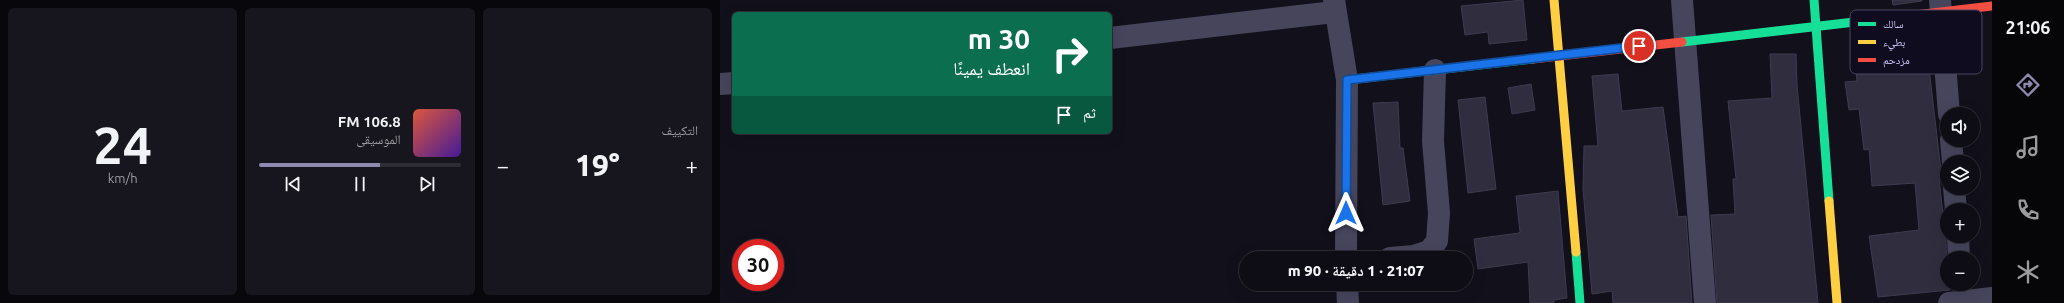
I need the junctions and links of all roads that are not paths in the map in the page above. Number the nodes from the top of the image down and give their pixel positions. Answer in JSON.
{"nodes":[{"id":1,"x":1554,"y":0,"type":"edge"},
{"id":2,"x":1682,"y":0,"type":"edge"},
{"id":3,"x":1814,"y":0,"type":"edge"},
{"id":4,"x":1334,"y":6,"type":"edge"},
{"id":5,"x":1941,"y":6,"type":"edge"},
{"id":6,"x":1992,"y":6,"type":"edge"},
{"id":7,"x":1916,"y":10,"type":"edge"},
{"id":8,"x":1850,"y":21,"type":"edge"},
{"id":9,"x":1817,"y":26,"type":"junction"},
{"id":10,"x":1112,"y":38,"type":"edge"},
{"id":11,"x":1687,"y":41,"type":"junction"},
{"id":12,"x":1560,"y":56,"type":"junction"},
{"id":13,"x":1436,"y":70,"type":"junction"},
{"id":14,"x":1946,"y":74,"type":"edge"},
{"id":15,"x":1347,"y":80,"type":"junction"},
{"id":16,"x":732,"y":83,"type":"edge"},
{"id":17,"x":720,"y":84,"type":"edge"},
{"id":18,"x":1948,"y":107,"type":"edge"},
{"id":19,"x":1346,"y":251,"type":"edge"},
{"id":20,"x":1426,"y":251,"type":"edge"},
{"id":21,"x":1347,"y":291,"type":"edge"},
{"id":22,"x":1958,"y":296,"type":"edge"},
{"id":23,"x":1992,"y":298,"type":"edge"},
{"id":24,"x":1348,"y":303,"type":"edge"},
{"id":25,"x":1580,"y":303,"type":"edge"},
{"id":26,"x":1705,"y":303,"type":"edge"},
{"id":27,"x":1837,"y":303,"type":"edge"}],
"edges":[{"from":1,"to":12,"type":"street"},
{"from":2,"to":11,"type":"street"},
{"from":3,"to":9,"type":"street"},
{"from":4,"to":10,"type":"street"},
{"from":4,"to":15,"type":"street"},
{"from":5,"to":6,"type":"street"},
{"from":5,"to":7,"type":"street"},
{"from":8,"to":9,"type":"street"},
{"from":9,"to":11,"type":"street"},
{"from":9,"to":27,"type":"street"},
{"from":11,"to":12,"type":"street"},
{"from":11,"to":26,"type":"street"},
{"from":12,"to":13,"type":"street"},
{"from":12,"to":25,"type":"street"},
{"from":13,"to":15,"type":"street"},
{"from":13,"to":20,"type":"street"},
{"from":14,"to":18,"type":"street"},
{"from":15,"to":19,"type":"street"},
{"from":16,"to":17,"type":"street"},
{"from":21,"to":24,"type":"street"},
{"from":22,"to":23,"type":"street"}]}
